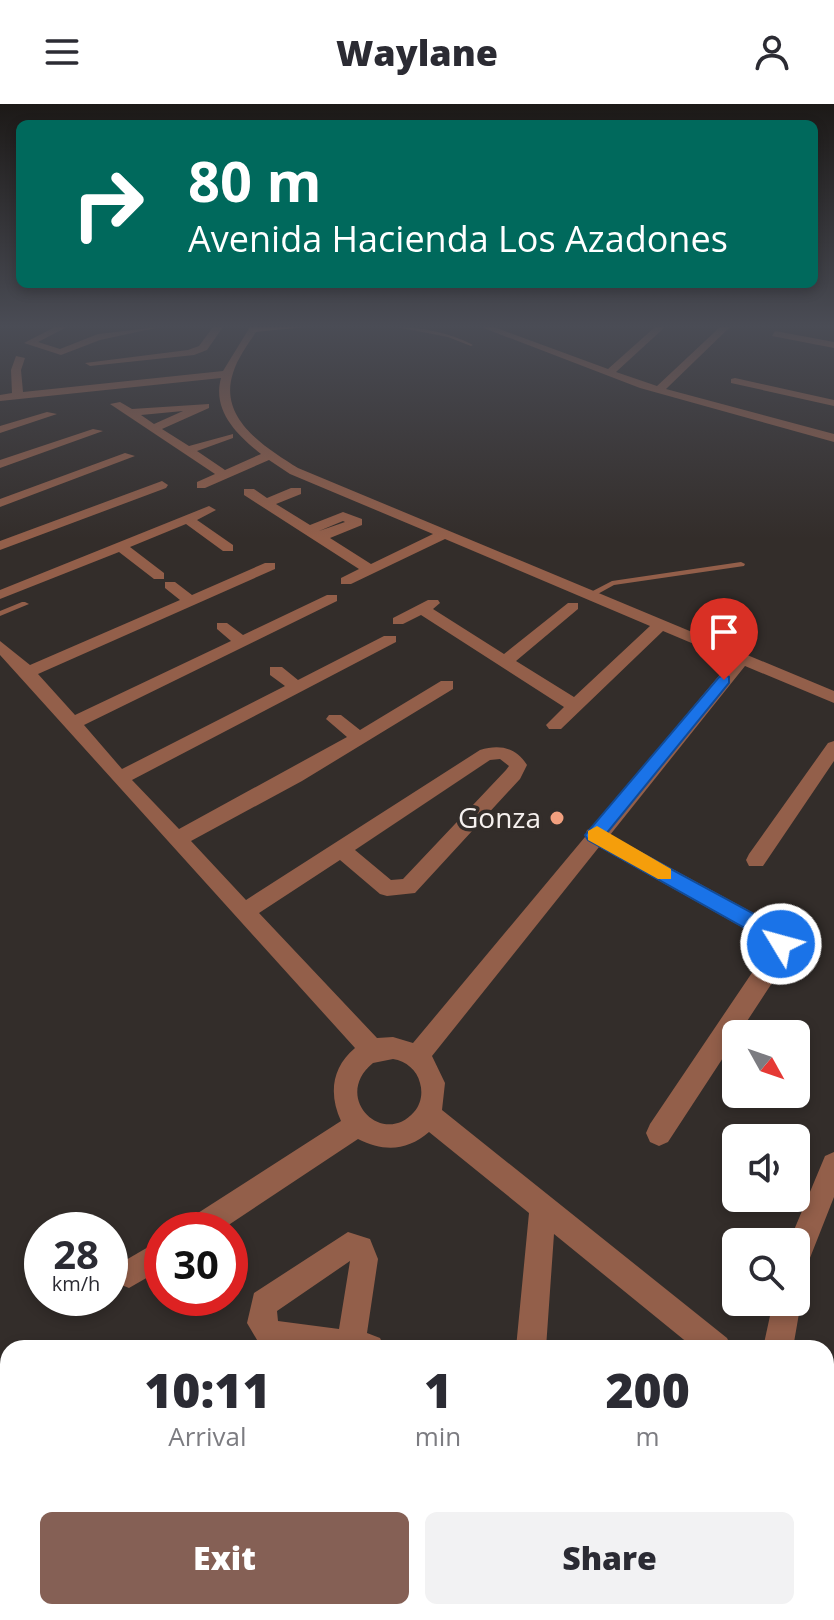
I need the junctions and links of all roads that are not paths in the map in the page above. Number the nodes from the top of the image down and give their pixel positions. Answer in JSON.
{"nodes":[{"id":1,"x":223,"y":398,"type":"edge"},
{"id":2,"x":687,"y":398,"type":"edge"},
{"id":3,"x":810,"y":398,"type":"edge"},
{"id":4,"x":834,"y":403,"type":"edge"},
{"id":5,"x":116,"y":404,"type":"dead end"},
{"id":6,"x":130,"y":413,"type":"junction"},
{"id":7,"x":51,"y":414,"type":"dead end"},
{"id":8,"x":153,"y":428,"type":"junction"},
{"id":9,"x":0,"y":430,"type":"edge"},
{"id":10,"x":97,"y":431,"type":"dead end"},
{"id":11,"x":229,"y":436,"type":"dead end"},
{"id":12,"x":834,"y":438,"type":"edge"},
{"id":13,"x":5,"y":449,"type":"dead end"},
{"id":14,"x":187,"y":451,"type":"junction"},
{"id":15,"x":270,"y":455,"type":"junction"},
{"id":16,"x":129,"y":456,"type":"dead end"},
{"id":17,"x":18,"y":458,"type":"junction"},
{"id":18,"x":0,"y":464,"type":"edge"},
{"id":19,"x":37,"y":475,"type":"dead end"},
{"id":20,"x":225,"y":475,"type":"junction"},
{"id":21,"x":50,"y":485,"type":"junction"},
{"id":22,"x":162,"y":485,"type":"dead end"},
{"id":23,"x":201,"y":485,"type":"dead end"},
{"id":24,"x":296,"y":491,"type":"dead end"},
{"id":25,"x":249,"y":492,"type":"dead end"},
{"id":26,"x":0,"y":503,"type":"edge"},
{"id":27,"x":266,"y":503,"type":"junction"},
{"id":28,"x":209,"y":510,"type":"dead end"},
{"id":29,"x":187,"y":519,"type":"junction"},
{"id":30,"x":445,"y":534,"type":"junction"},
{"id":31,"x":0,"y":546,"type":"edge"},
{"id":32,"x":120,"y":546,"type":"junction"},
{"id":33,"x":228,"y":548,"type":"dead end"},
{"id":34,"x":741,"y":564,"type":"dead end"},
{"id":35,"x":270,"y":566,"type":"dead end"},
{"id":36,"x":369,"y":569,"type":"junction"},
{"id":37,"x":346,"y":581,"type":"dead end"},
{"id":38,"x":591,"y":594,"type":"junction"},
{"id":39,"x":0,"y":595,"type":"edge"},
{"id":40,"x":332,"y":598,"type":"dead end"},
{"id":41,"x":190,"y":601,"type":"junction"},
{"id":42,"x":25,"y":604,"type":"dead end"},
{"id":43,"x":573,"y":606,"type":"dead end"},
{"id":44,"x":0,"y":614,"type":"edge"},
{"id":45,"x":398,"y":621,"type":"dead end"},
{"id":46,"x":661,"y":624,"type":"junction"},
{"id":47,"x":222,"y":626,"type":"dead end"},
{"id":48,"x":390,"y":639,"type":"dead end"},
{"id":49,"x":242,"y":642,"type":"junction"},
{"id":50,"x":0,"y":646,"type":"edge"},
{"id":51,"x":743,"y":658,"type":"junction"},
{"id":52,"x":506,"y":661,"type":"junction"},
{"id":53,"x":276,"y":671,"type":"dead end"},
{"id":54,"x":28,"y":672,"type":"junction"},
{"id":55,"x":447,"y":685,"type":"dead end"},
{"id":56,"x":298,"y":688,"type":"junction"},
{"id":57,"x":834,"y":697,"type":"edge"},
{"id":58,"x":575,"y":706,"type":"junction"},
{"id":59,"x":335,"y":719,"type":"dead end"},
{"id":60,"x":71,"y":724,"type":"junction"},
{"id":61,"x":555,"y":725,"type":"dead end"},
{"id":62,"x":359,"y":738,"type":"junction"},
{"id":63,"x":834,"y":747,"type":"edge"},
{"id":64,"x":120,"y":778,"type":"junction"},
{"id":65,"x":594,"y":835,"type":"junction"},
{"id":66,"x":176,"y":840,"type":"junction"},
{"id":67,"x":342,"y":850,"type":"junction"},
{"id":68,"x":756,"y":860,"type":"dead end"},
{"id":69,"x":244,"y":912,"type":"junction"},
{"id":70,"x":373,"y":1051,"type":"junction"},
{"id":71,"x":417,"y":1056,"type":"junction"},
{"id":72,"x":427,"y":1114,"type":"junction"},
{"id":73,"x":358,"y":1125,"type":"junction"},
{"id":74,"x":659,"y":1133,"type":"dead end"},
{"id":75,"x":834,"y":1165,"type":"edge"},
{"id":76,"x":543,"y":1207,"type":"junction"},
{"id":77,"x":225,"y":1212,"type":"edge"},
{"id":78,"x":808,"y":1228,"type":"edge"},
{"id":79,"x":144,"y":1264,"type":"edge"},
{"id":80,"x":129,"y":1274,"type":"dead end"},
{"id":81,"x":784,"y":1316,"type":"edge"},
{"id":82,"x":532,"y":1340,"type":"edge"},
{"id":83,"x":707,"y":1340,"type":"edge"},
{"id":84,"x":780,"y":1340,"type":"edge"}],
"edges":[{"from":1,"to":15,"type":"street"},
{"from":2,"to":12,"type":"street"},
{"from":3,"to":4,"type":"street"},
{"from":5,"to":6,"type":"street"},
{"from":6,"to":8,"type":"street"},
{"from":6,"to":8,"type":"street"},
{"from":7,"to":9,"type":"street"},
{"from":8,"to":14,"type":"street"},
{"from":10,"to":17,"type":"street"},
{"from":11,"to":14,"type":"street"},
{"from":13,"to":17,"type":"street"},
{"from":14,"to":20,"type":"street"},
{"from":15,"to":20,"type":"street"},
{"from":15,"to":30,"type":"street"},
{"from":16,"to":21,"type":"street"},
{"from":17,"to":18,"type":"street"},
{"from":19,"to":21,"type":"street"},
{"from":20,"to":23,"type":"street"},
{"from":21,"to":26,"type":"street"},
{"from":22,"to":31,"type":"street"},
{"from":24,"to":27,"type":"street"},
{"from":25,"to":27,"type":"street"},
{"from":27,"to":36,"type":"street"},
{"from":28,"to":29,"type":"street"},
{"from":29,"to":32,"type":"street"},
{"from":29,"to":33,"type":"street"},
{"from":30,"to":36,"type":"street"},
{"from":30,"to":38,"type":"street"},
{"from":32,"to":39,"type":"street"},
{"from":32,"to":41,"type":"street"},
{"from":34,"to":38,"type":"lane"},
{"from":35,"to":41,"type":"street"},
{"from":36,"to":37,"type":"street"},
{"from":38,"to":46,"type":"street"},
{"from":40,"to":49,"type":"street"},
{"from":41,"to":54,"type":"street"},
{"from":42,"to":44,"type":"lane"},
{"from":43,"to":52,"type":"street"},
{"from":45,"to":52,"type":"street"},
{"from":46,"to":51,"type":"street"},
{"from":46,"to":58,"type":"street"},
{"from":47,"to":49,"type":"street"},
{"from":48,"to":56,"type":"street"},
{"from":49,"to":60,"type":"street"},
{"from":50,"to":54,"type":"street"},
{"from":51,"to":57,"type":"street"},
{"from":51,"to":65,"type":"street"},
{"from":52,"to":58,"type":"street"},
{"from":53,"to":56,"type":"street"},
{"from":54,"to":60,"type":"street"},
{"from":55,"to":62,"type":"street"},
{"from":56,"to":64,"type":"street"},
{"from":58,"to":61,"type":"street"},
{"from":59,"to":62,"type":"street"},
{"from":60,"to":64,"type":"street"},
{"from":62,"to":66,"type":"street"},
{"from":63,"to":68,"type":"street"},
{"from":64,"to":66,"type":"street"},
{"from":65,"to":71,"type":"street"},
{"from":65,"to":74,"type":"street"},
{"from":66,"to":69,"type":"street"},
{"from":67,"to":67,"type":"street"},
{"from":67,"to":69,"type":"street"},
{"from":69,"to":70,"type":"street"},
{"from":70,"to":71,"type":"street"},
{"from":70,"to":73,"type":"street"},
{"from":71,"to":72,"type":"street"},
{"from":72,"to":73,"type":"street"},
{"from":72,"to":76,"type":"street"},
{"from":73,"to":77,"type":"street"},
{"from":75,"to":78,"type":"street"},
{"from":76,"to":82,"type":"street"},
{"from":76,"to":83,"type":"street"},
{"from":79,"to":80,"type":"street"},
{"from":81,"to":84,"type":"street"}]}
